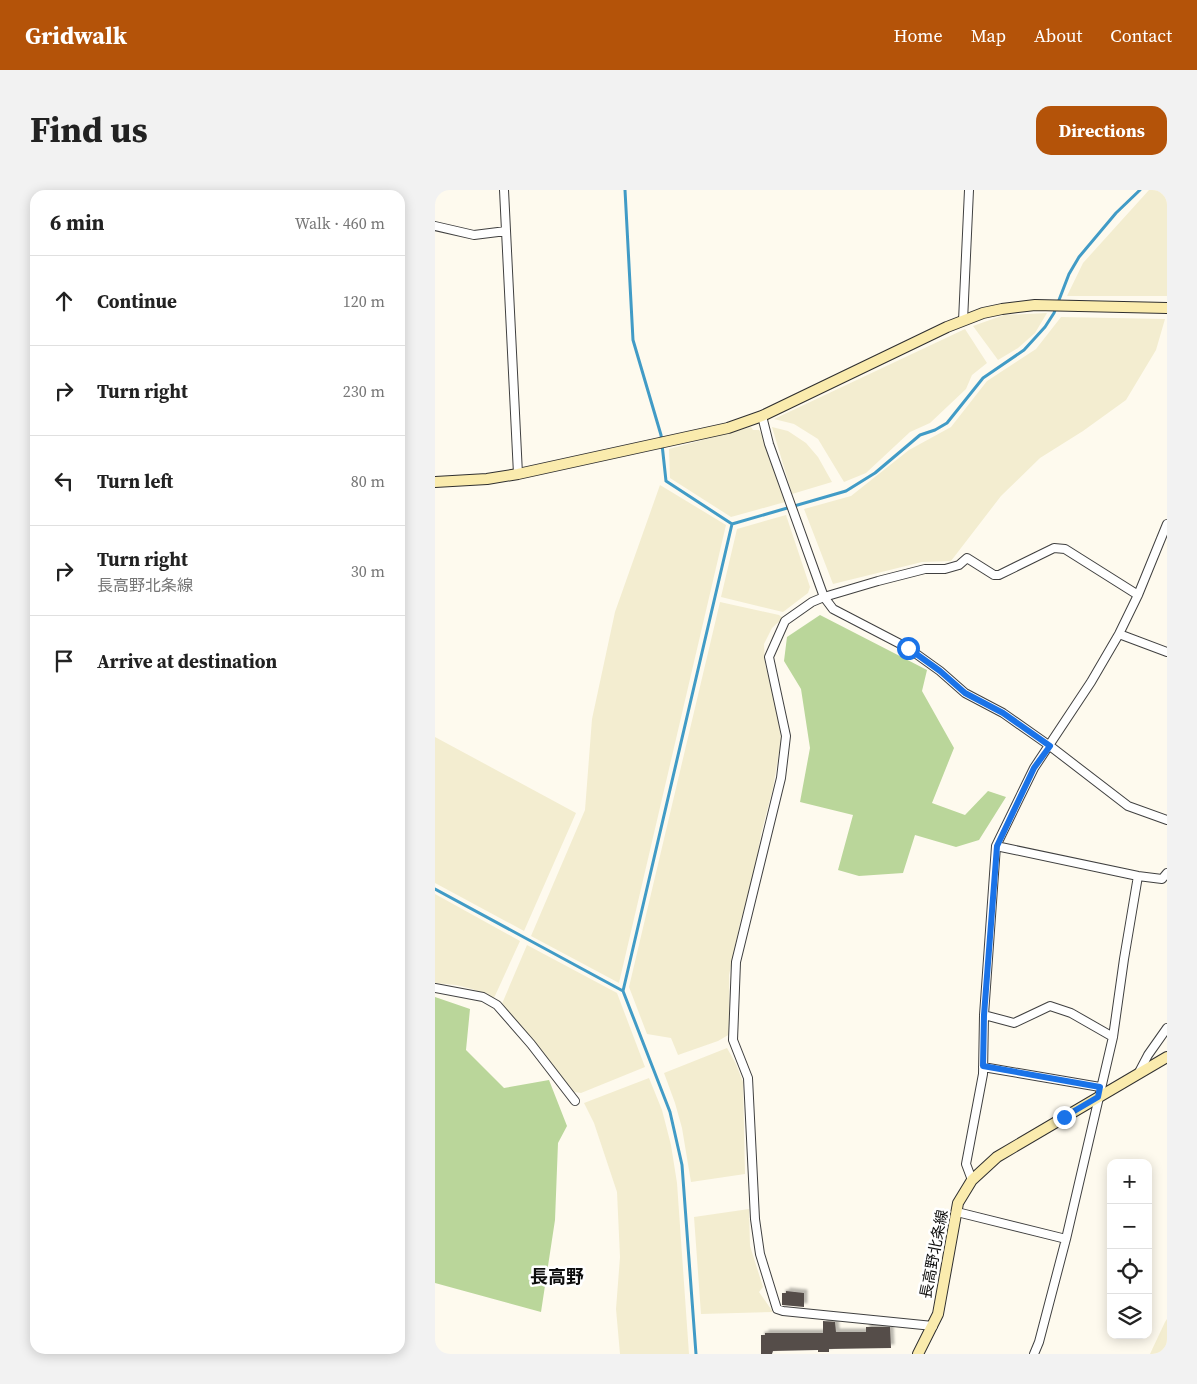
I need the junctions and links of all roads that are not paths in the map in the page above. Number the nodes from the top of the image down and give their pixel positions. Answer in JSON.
{"nodes":[{"id":1,"x":504,"y":190,"type":"edge"},
{"id":2,"x":969,"y":190,"type":"edge"},
{"id":3,"x":435,"y":226,"type":"edge"},
{"id":4,"x":506,"y":231,"type":"junction"},
{"id":5,"x":1167,"y":308,"type":"edge"},
{"id":6,"x":963,"y":321,"type":"junction"},
{"id":7,"x":761,"y":416,"type":"junction"},
{"id":8,"x":518,"y":474,"type":"junction"},
{"id":9,"x":435,"y":482,"type":"edge"},
{"id":10,"x":1167,"y":524,"type":"edge"},
{"id":11,"x":1138,"y":595,"type":"junction"},
{"id":12,"x":824,"y":596,"type":"junction"},
{"id":13,"x":1119,"y":634,"type":"junction"},
{"id":14,"x":1167,"y":652,"type":"edge"},
{"id":15,"x":1050,"y":746,"type":"junction"},
{"id":16,"x":1167,"y":820,"type":"edge"},
{"id":17,"x":997,"y":846,"type":"junction"},
{"id":18,"x":1167,"y":873,"type":"edge"},
{"id":19,"x":1138,"y":876,"type":"junction"},
{"id":20,"x":435,"y":988,"type":"edge"},
{"id":21,"x":984,"y":1015,"type":"junction"},
{"id":22,"x":1167,"y":1028,"type":"edge"},
{"id":23,"x":1113,"y":1037,"type":"junction"},
{"id":24,"x":1167,"y":1057,"type":"edge"},
{"id":25,"x":983,"y":1066,"type":"junction"},
{"id":26,"x":1138,"y":1074,"type":"junction"},
{"id":27,"x":1099,"y":1092,"type":"junction"},
{"id":28,"x":575,"y":1101,"type":"dead end"},
{"id":29,"x":972,"y":1180,"type":"junction"},
{"id":30,"x":957,"y":1212,"type":"junction"},
{"id":31,"x":1066,"y":1239,"type":"junction"},
{"id":32,"x":933,"y":1326,"type":"junction"},
{"id":33,"x":919,"y":1354,"type":"edge"},
{"id":34,"x":1034,"y":1354,"type":"edge"}],
"edges":[{"from":1,"to":4,"type":"street"},
{"from":2,"to":6,"type":"street"},
{"from":3,"to":4,"type":"street"},
{"from":4,"to":8,"type":"street"},
{"from":5,"to":6,"type":"street"},
{"from":6,"to":7,"type":"street"},
{"from":7,"to":8,"type":"street"},
{"from":7,"to":12,"type":"street"},
{"from":8,"to":9,"type":"street"},
{"from":10,"to":11,"type":"street"},
{"from":11,"to":12,"type":"street"},
{"from":11,"to":13,"type":"street"},
{"from":12,"to":15,"type":"street"},
{"from":12,"to":32,"type":"street"},
{"from":13,"to":14,"type":"street"},
{"from":13,"to":15,"type":"street"},
{"from":15,"to":16,"type":"street"},
{"from":15,"to":17,"type":"street"},
{"from":17,"to":19,"type":"street"},
{"from":17,"to":21,"type":"street"},
{"from":18,"to":19,"type":"street"},
{"from":19,"to":23,"type":"street"},
{"from":20,"to":28,"type":"street"},
{"from":21,"to":23,"type":"street"},
{"from":21,"to":25,"type":"street"},
{"from":22,"to":26,"type":"street"},
{"from":23,"to":27,"type":"street"},
{"from":24,"to":26,"type":"street","name":"長高野北条線"},
{"from":25,"to":27,"type":"street"},
{"from":25,"to":29,"type":"street"},
{"from":26,"to":27,"type":"street","name":"長高野北条線"},
{"from":27,"to":29,"type":"street","name":"長高野北条線"},
{"from":27,"to":31,"type":"street"},
{"from":29,"to":30,"type":"street","name":"長高野北条線"},
{"from":30,"to":31,"type":"street"},
{"from":30,"to":32,"type":"street","name":"長高野北条線"},
{"from":31,"to":34,"type":"street"},
{"from":32,"to":33,"type":"street","name":"長高野北条線"}]}
